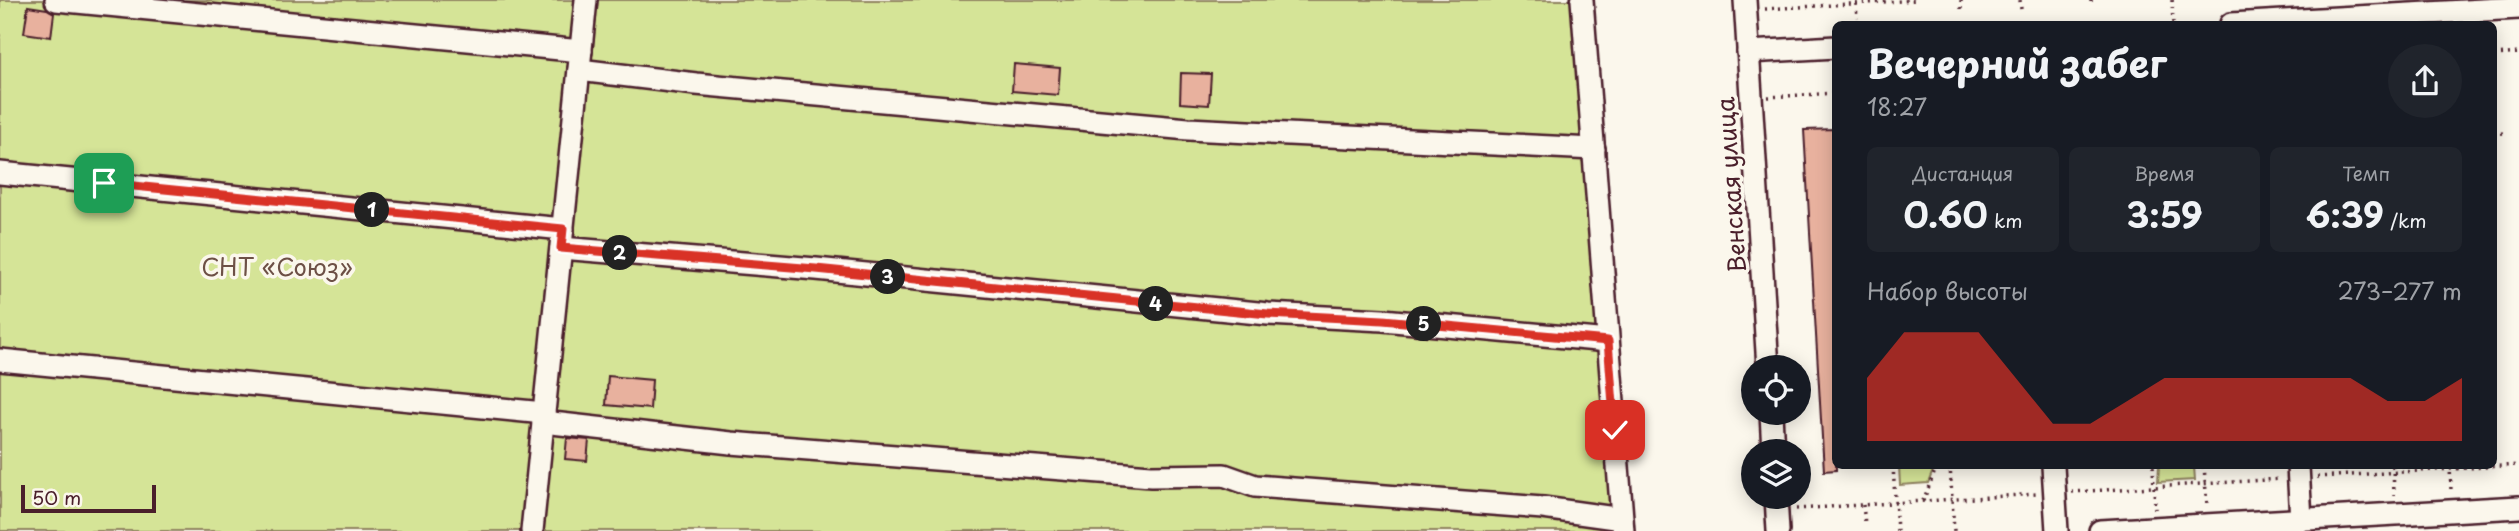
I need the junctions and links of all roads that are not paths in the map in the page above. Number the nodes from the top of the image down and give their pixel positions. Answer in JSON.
{"nodes":[{"id":1,"x":56,"y":0,"type":"edge"},
{"id":2,"x":586,"y":0,"type":"edge"},
{"id":3,"x":1582,"y":0,"type":"edge"},
{"id":4,"x":1745,"y":5,"type":"edge"},
{"id":5,"x":2519,"y":8,"type":"edge"},
{"id":6,"x":2305,"y":21,"type":"edge"},
{"id":7,"x":1832,"y":47,"type":"edge"},
{"id":8,"x":1748,"y":52,"type":"junction"},
{"id":9,"x":580,"y":60,"type":"junction"},
{"id":10,"x":1594,"y":149,"type":"junction"},
{"id":11,"x":0,"y":173,"type":"edge"},
{"id":12,"x":562,"y":239,"type":"junction"},
{"id":13,"x":1608,"y":341,"type":"junction"},
{"id":14,"x":1767,"y":355,"type":"edge"},
{"id":15,"x":0,"y":360,"type":"edge"},
{"id":16,"x":543,"y":418,"type":"junction"},
{"id":17,"x":2053,"y":469,"type":"edge"},
{"id":18,"x":2298,"y":472,"type":"edge"},
{"id":19,"x":2519,"y":507,"type":"edge"},
{"id":20,"x":2301,"y":520,"type":"junction"},
{"id":21,"x":1622,"y":525,"type":"edge"},
{"id":22,"x":532,"y":531,"type":"edge"},
{"id":23,"x":2056,"y":531,"type":"edge"},
{"id":24,"x":2100,"y":531,"type":"edge"}],
"edges":[{"from":1,"to":9,"type":"street"},
{"from":2,"to":9,"type":"street"},
{"from":3,"to":10,"type":"street"},
{"from":4,"to":8,"type":"street","name":"Венская улица"},
{"from":5,"to":6,"type":"street"},
{"from":7,"to":8,"type":"street"},
{"from":8,"to":14,"type":"street","name":"Венская улица"},
{"from":9,"to":10,"type":"street"},
{"from":9,"to":12,"type":"street"},
{"from":10,"to":13,"type":"street"},
{"from":11,"to":12,"type":"street"},
{"from":12,"to":13,"type":"street"},
{"from":12,"to":16,"type":"street"},
{"from":13,"to":21,"type":"street"},
{"from":15,"to":16,"type":"street"},
{"from":16,"to":21,"type":"street"},
{"from":16,"to":22,"type":"street"},
{"from":17,"to":23,"type":"street"},
{"from":18,"to":20,"type":"street"},
{"from":19,"to":20,"type":"street"},
{"from":20,"to":24,"type":"street"}]}
